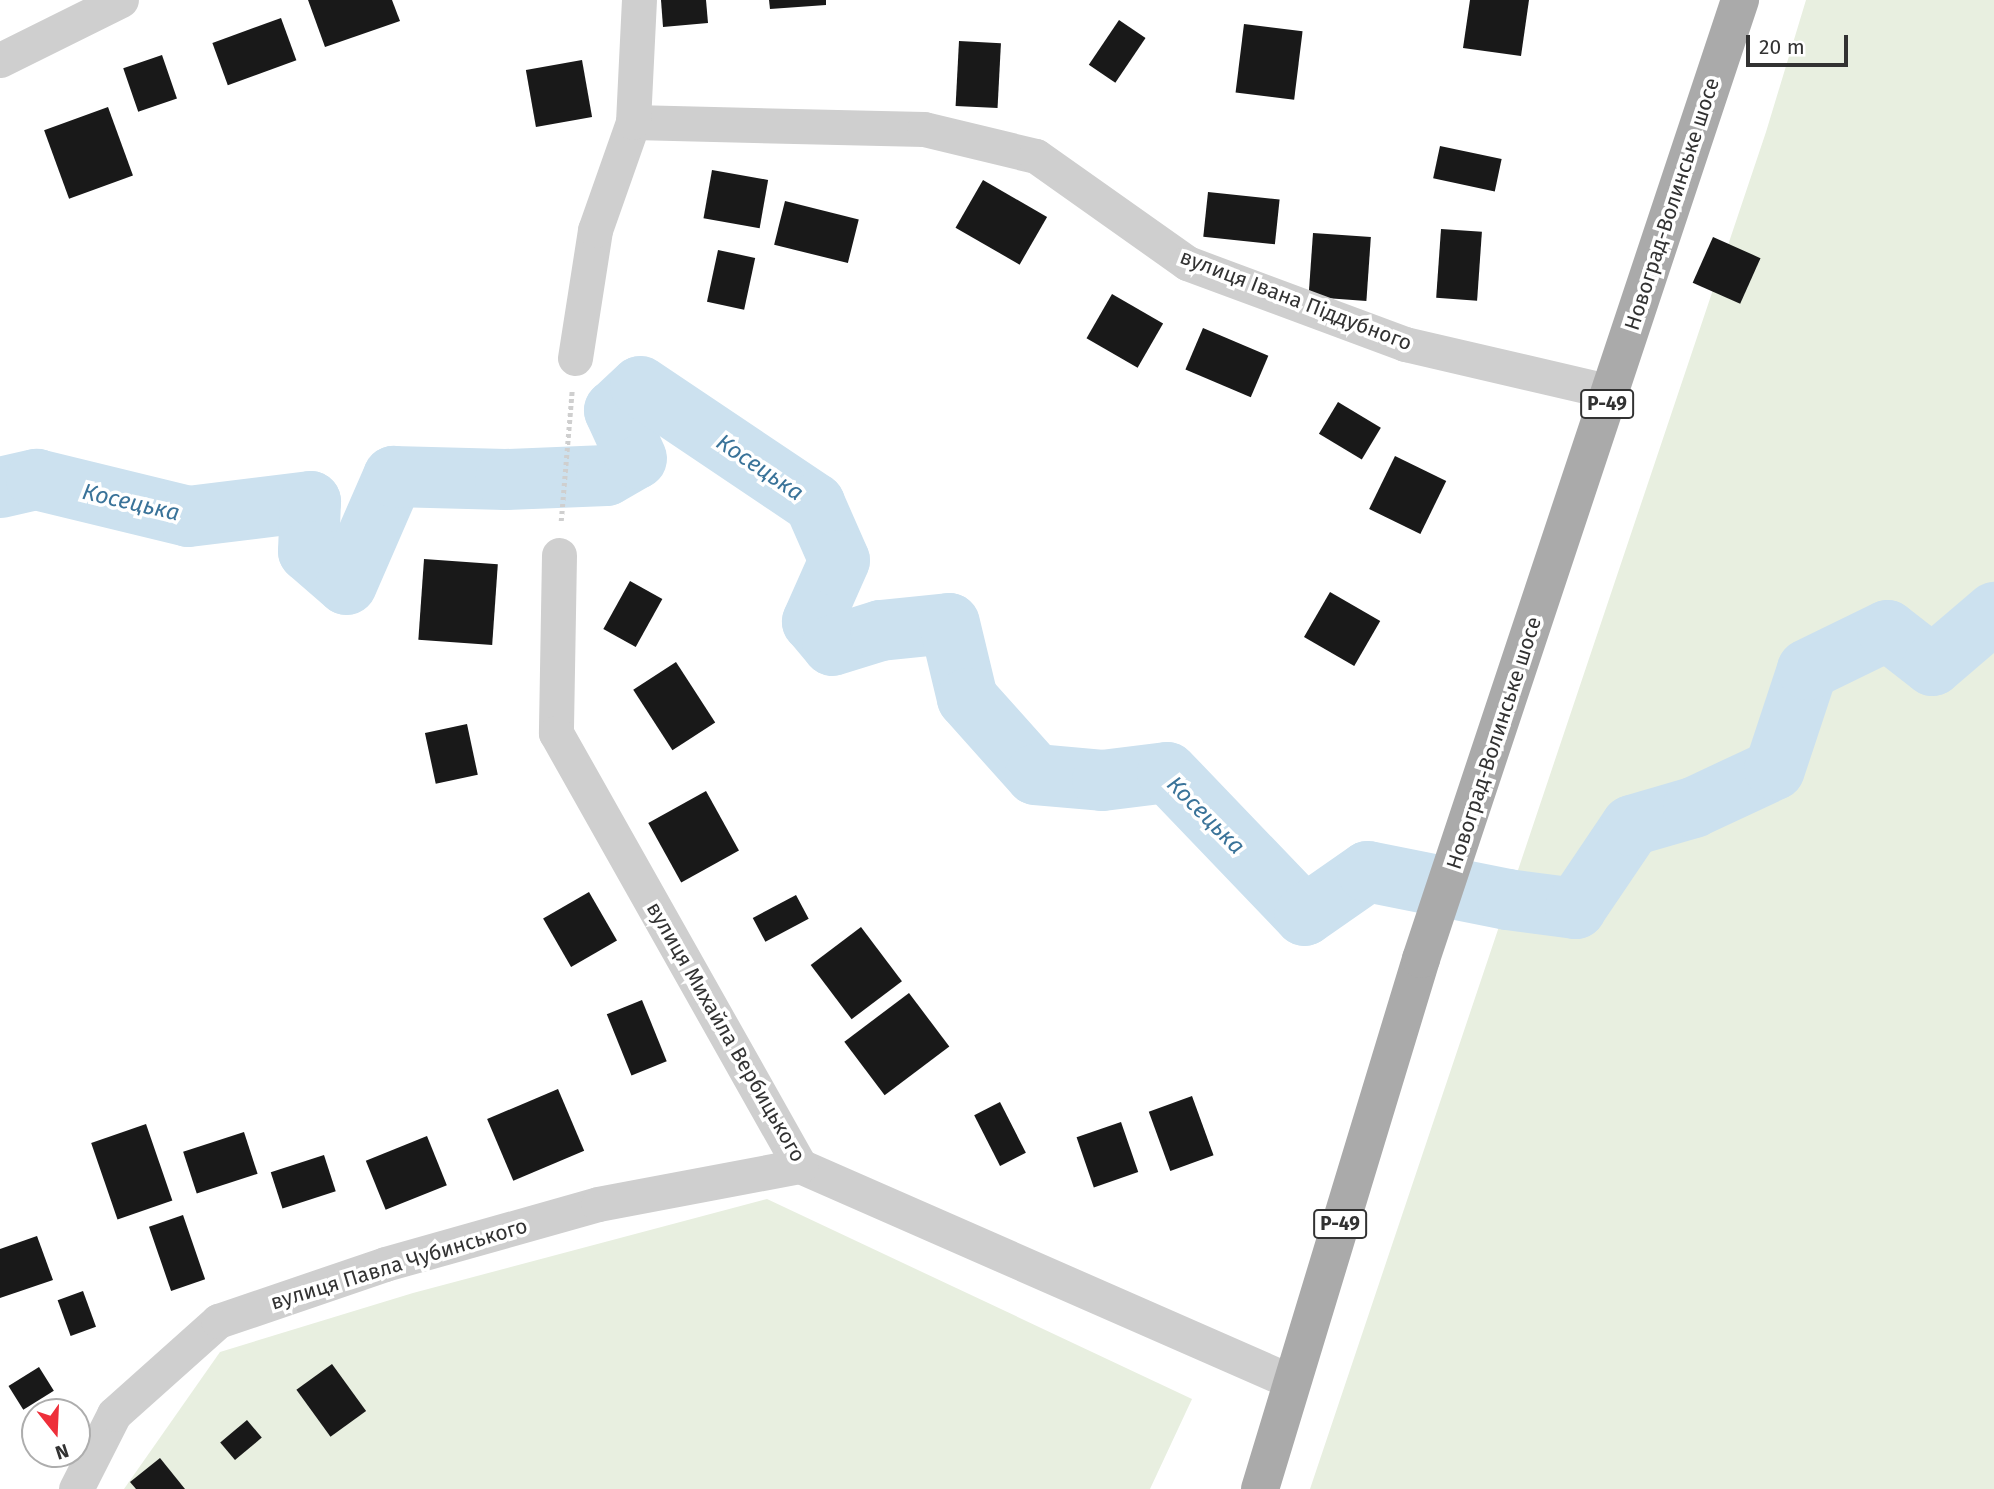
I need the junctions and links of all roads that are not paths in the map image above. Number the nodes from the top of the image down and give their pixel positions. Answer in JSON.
{"nodes":[{"id":1,"x":121,"y":0,"type":"edge"},
{"id":2,"x":639,"y":0,"type":"edge"},
{"id":3,"x":1740,"y":0,"type":"edge"},
{"id":4,"x":0,"y":60,"type":"edge"},
{"id":5,"x":633,"y":122,"type":"junction"},
{"id":6,"x":575,"y":358,"type":"road end"},
{"id":7,"x":1611,"y":392,"type":"junction"},
{"id":8,"x":559,"y":555,"type":"road end"},
{"id":9,"x":800,"y":1166,"type":"junction"},
{"id":10,"x":1292,"y":1382,"type":"junction"},
{"id":11,"x":76,"y":1489,"type":"edge"},
{"id":12,"x":1260,"y":1489,"type":"edge"}],
"edges":[{"from":1,"to":4,"type":"street"},
{"from":2,"to":5,"type":"street"},
{"from":3,"to":7,"type":"main road","name":"Новоград-Волинське шосе","number":"Р-49"},
{"from":5,"to":6,"type":"street"},
{"from":5,"to":7,"type":"street","name":"вулиця Івана Піддубного"},
{"from":7,"to":10,"type":"main road","name":"Новоград-Волинське шосе","number":"Р-49"},
{"from":8,"to":9,"type":"street","name":"вулиця Михайла Вербицького"},
{"from":9,"to":10,"type":"street","name":"вулиця Михайла Вербицького"},
{"from":9,"to":11,"type":"street","name":"вулиця Павла Чубинського"},
{"from":10,"to":12,"type":"main road","name":"Новоград-Волинське шосе","number":"Р-49"}]}
